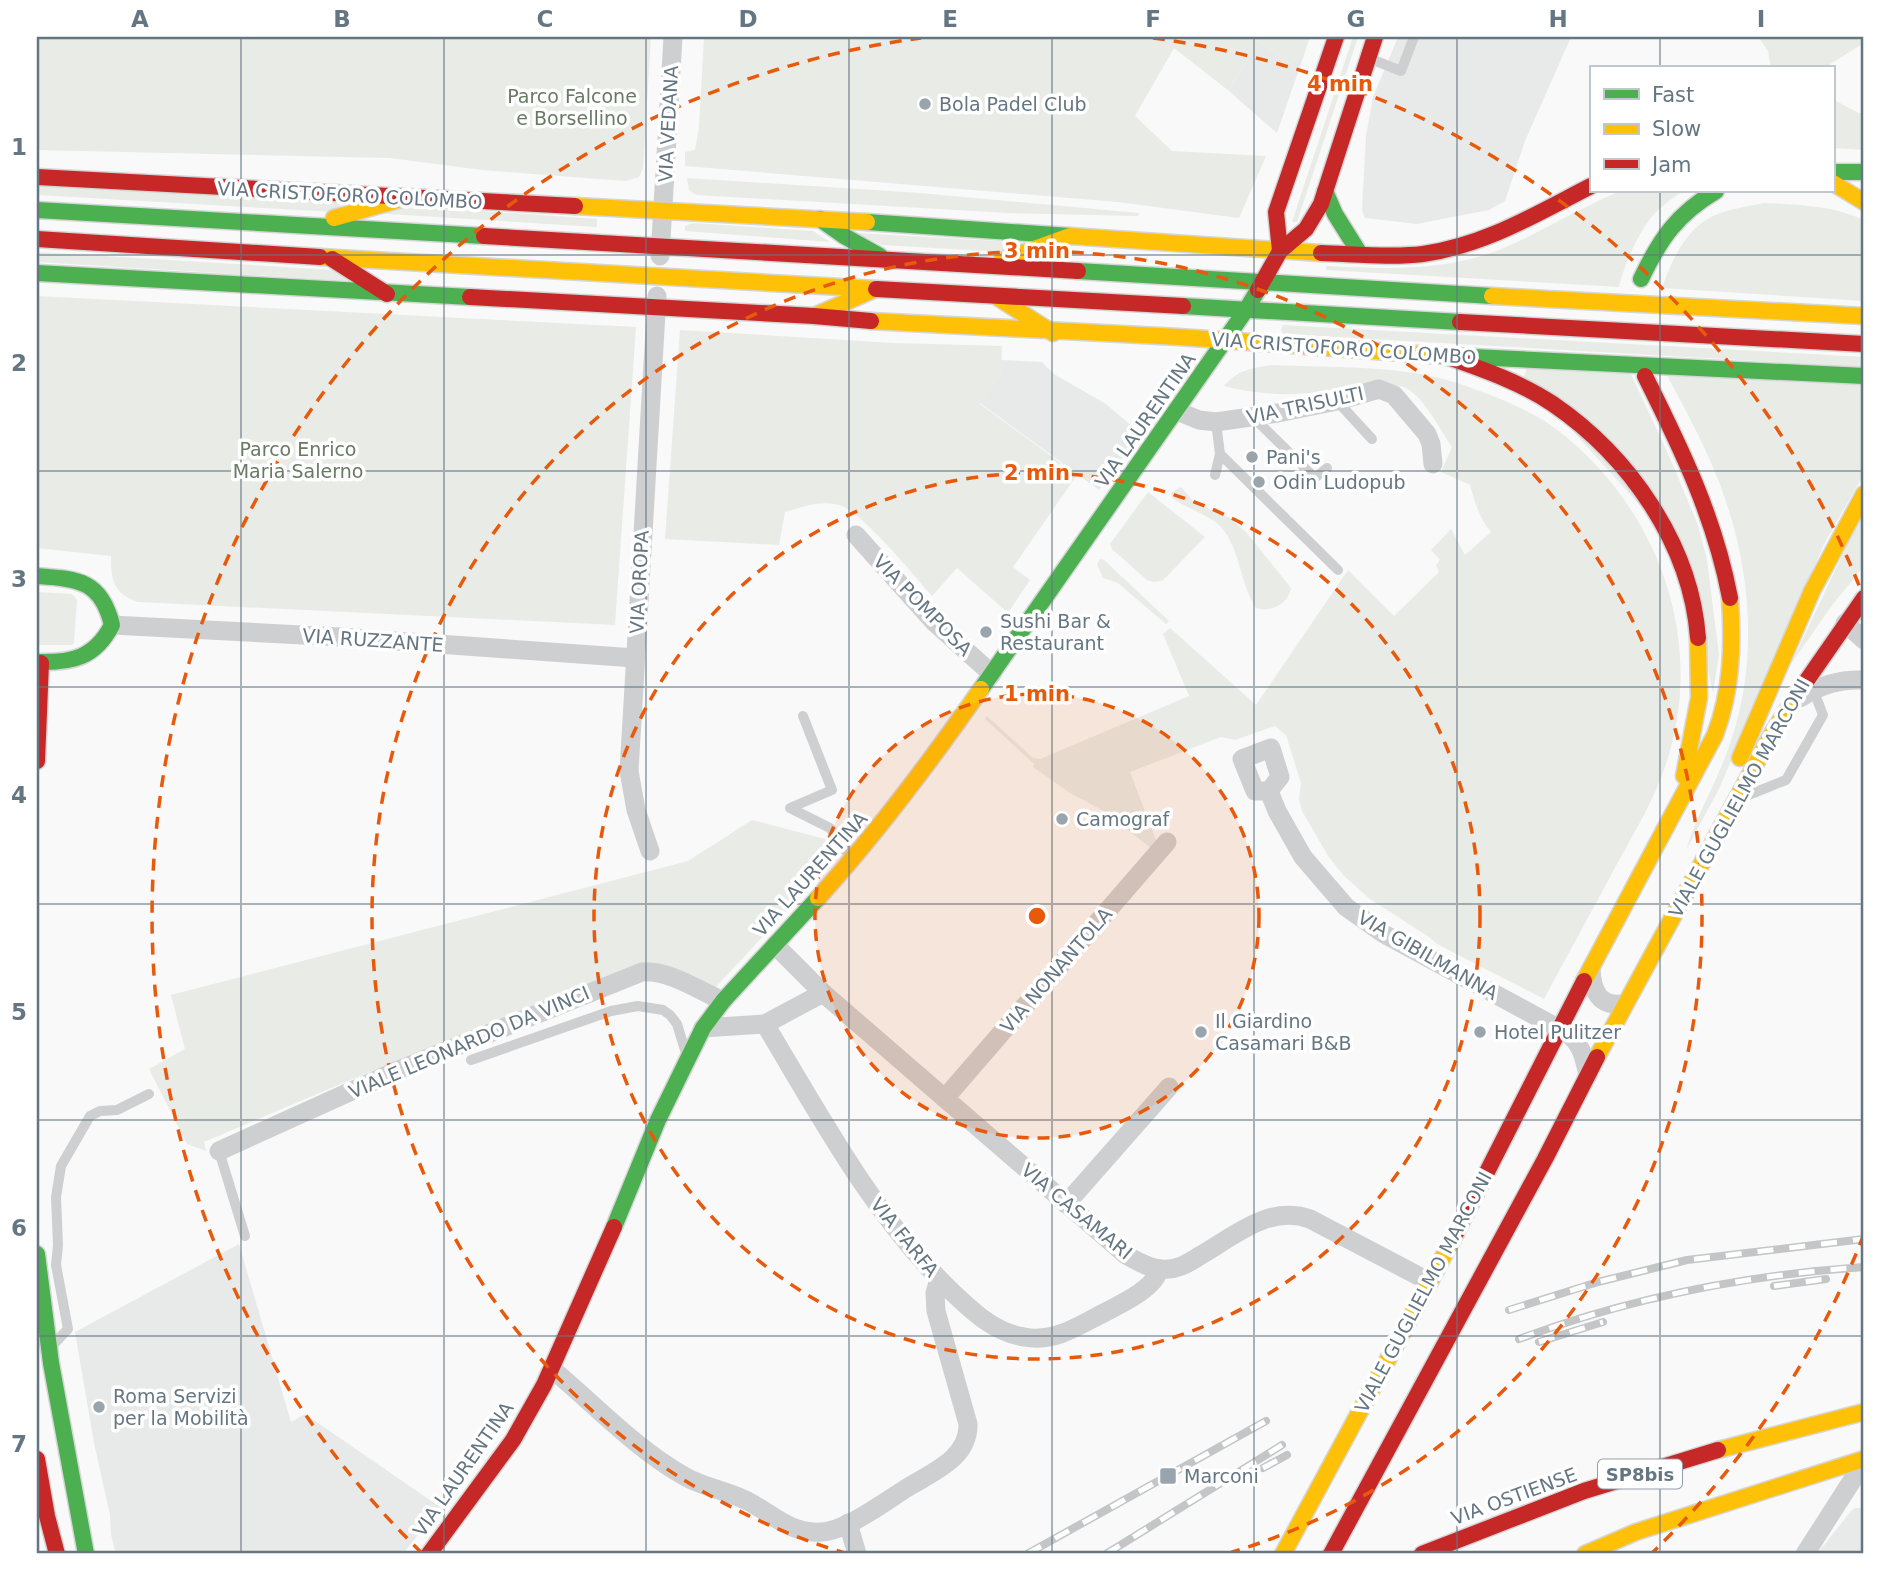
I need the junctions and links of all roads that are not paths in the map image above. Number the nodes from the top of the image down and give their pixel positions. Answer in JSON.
{"nodes":[{"id":1,"x":673,"y":37,"type":"edge"},
{"id":2,"x":1336,"y":37,"type":"edge"},
{"id":3,"x":1376,"y":37,"type":"edge"},
{"id":4,"x":1414,"y":37,"type":"edge"},
{"id":5,"x":1368,"y":58,"type":"junction"},
{"id":6,"x":1864,"y":172,"type":"edge"},
{"id":7,"x":1834,"y":173,"type":"edge"},
{"id":8,"x":1834,"y":173,"type":"edge"},
{"id":9,"x":37,"y":177,"type":"edge"},
{"id":10,"x":1864,"y":179,"type":"edge"},
{"id":11,"x":1834,"y":184,"type":"edge"},
{"id":12,"x":1590,"y":187,"type":"edge"},
{"id":13,"x":1325,"y":191,"type":"junction"},
{"id":14,"x":1714,"y":192,"type":"edge"},
{"id":15,"x":405,"y":198,"type":"junction"},
{"id":16,"x":1864,"y":202,"type":"edge"},
{"id":17,"x":37,"y":210,"type":"edge"},
{"id":18,"x":663,"y":212,"type":"junction"},
{"id":19,"x":820,"y":219,"type":"junction"},
{"id":20,"x":310,"y":225,"type":"junction"},
{"id":21,"x":1070,"y":236,"type":"junction"},
{"id":22,"x":37,"y":239,"type":"edge"},
{"id":23,"x":660,"y":245,"type":"junction"},
{"id":24,"x":1280,"y":251,"type":"junction"},
{"id":25,"x":1360,"y":254,"type":"junction"},
{"id":26,"x":329,"y":257,"type":"junction"},
{"id":27,"x":887,"y":259,"type":"junction"},
{"id":28,"x":990,"y":265,"type":"junction"},
{"id":29,"x":37,"y":273,"type":"edge"},
{"id":30,"x":658,"y":277,"type":"junction"},
{"id":31,"x":1641,"y":279,"type":"dead end"},
{"id":32,"x":1263,"y":284,"type":"junction"},
{"id":33,"x":876,"y":288,"type":"junction"},
{"id":34,"x":387,"y":294,"type":"junction"},
{"id":35,"x":994,"y":295,"type":"junction"},
{"id":36,"x":657,"y":309,"type":"junction"},
{"id":37,"x":1247,"y":310,"type":"junction"},
{"id":38,"x":814,"y":316,"type":"junction"},
{"id":39,"x":1864,"y":316,"type":"edge"},
{"id":40,"x":1053,"y":332,"type":"junction"},
{"id":41,"x":1226,"y":340,"type":"junction"},
{"id":42,"x":1864,"y":344,"type":"edge"},
{"id":43,"x":1445,"y":356,"type":"junction"},
{"id":44,"x":1645,"y":376,"type":"dead end"},
{"id":45,"x":1864,"y":376,"type":"edge"},
{"id":46,"x":1337,"y":401,"type":"junction"},
{"id":47,"x":1177,"y":411,"type":"junction"},
{"id":48,"x":1254,"y":418,"type":"junction"},
{"id":49,"x":1216,"y":422,"type":"junction"},
{"id":50,"x":1372,"y":439,"type":"dead end"},
{"id":51,"x":1220,"y":454,"type":"junction"},
{"id":52,"x":1433,"y":464,"type":"dead end"},
{"id":53,"x":1327,"y":468,"type":"dead end"},
{"id":54,"x":1215,"y":475,"type":"dead end"},
{"id":55,"x":1864,"y":494,"type":"edge"},
{"id":56,"x":856,"y":535,"type":"dead end"},
{"id":57,"x":1338,"y":570,"type":"dead end"},
{"id":58,"x":37,"y":576,"type":"edge"},
{"id":59,"x":1864,"y":598,"type":"edge"},
{"id":60,"x":1845,"y":623,"type":"junction"},
{"id":61,"x":111,"y":625,"type":"junction"},
{"id":62,"x":1864,"y":640,"type":"edge"},
{"id":63,"x":635,"y":657,"type":"junction"},
{"id":64,"x":39,"y":662,"type":"edge"},
{"id":65,"x":992,"y":674,"type":"junction"},
{"id":66,"x":1864,"y":680,"type":"edge"},
{"id":67,"x":1811,"y":683,"type":"junction"},
{"id":68,"x":1790,"y":704,"type":"joint"},
{"id":69,"x":803,"y":716,"type":"dead end"},
{"id":70,"x":37,"y":761,"type":"edge"},
{"id":71,"x":1269,"y":791,"type":"dead end"},
{"id":72,"x":1735,"y":800,"type":"junction"},
{"id":73,"x":1674,"y":814,"type":"junction"},
{"id":74,"x":1718,"y":832,"type":"junction"},
{"id":75,"x":1167,"y":842,"type":"dead end"},
{"id":76,"x":650,"y":851,"type":"dead end"},
{"id":77,"x":853,"y":860,"type":"junction"},
{"id":78,"x":775,"y":944,"type":"junction"},
{"id":79,"x":1591,"y":968,"type":"junction"},
{"id":80,"x":822,"y":993,"type":"junction"},
{"id":81,"x":723,"y":1001,"type":"junction"},
{"id":82,"x":1624,"y":1004,"type":"junction"},
{"id":83,"x":765,"y":1024,"type":"junction"},
{"id":84,"x":703,"y":1028,"type":"junction"},
{"id":85,"x":1560,"y":1029,"type":"junction"},
{"id":86,"x":687,"y":1058,"type":"junction"},
{"id":87,"x":471,"y":1060,"type":"dead end"},
{"id":88,"x":1588,"y":1075,"type":"junction"},
{"id":89,"x":1169,"y":1087,"type":"dead end"},
{"id":90,"x":149,"y":1094,"type":"dead end"},
{"id":91,"x":945,"y":1098,"type":"junction"},
{"id":92,"x":219,"y":1150,"type":"joint"},
{"id":93,"x":1066,"y":1204,"type":"junction"},
{"id":94,"x":245,"y":1236,"type":"dead end"},
{"id":95,"x":37,"y":1254,"type":"edge"},
{"id":96,"x":1159,"y":1269,"type":"junction"},
{"id":97,"x":939,"y":1279,"type":"junction"},
{"id":98,"x":1430,"y":1282,"type":"junction"},
{"id":99,"x":49,"y":1349,"type":"junction"},
{"id":100,"x":552,"y":1369,"type":"junction"},
{"id":101,"x":1864,"y":1412,"type":"edge"},
{"id":102,"x":1861,"y":1456,"type":"edge"},
{"id":103,"x":37,"y":1459,"type":"edge"},
{"id":104,"x":76,"y":1510,"type":"junction"},
{"id":105,"x":42,"y":1519,"type":"edge"},
{"id":106,"x":848,"y":1523,"type":"junction"},
{"id":107,"x":55,"y":1553,"type":"edge"},
{"id":108,"x":86,"y":1554,"type":"edge"},
{"id":109,"x":429,"y":1554,"type":"edge"},
{"id":110,"x":857,"y":1554,"type":"edge"},
{"id":111,"x":1283,"y":1554,"type":"edge"},
{"id":112,"x":1331,"y":1554,"type":"edge"},
{"id":113,"x":1422,"y":1554,"type":"edge"},
{"id":114,"x":1585,"y":1554,"type":"edge"},
{"id":115,"x":1805,"y":1554,"type":"edge"}],
"edges":[{"from":1,"to":18,"type":"street","name":"VIA VEDANA"},
{"from":2,"to":24,"type":"main road"},
{"from":3,"to":5,"type":"main road","name":"VIA LAURENTINA"},
{"from":4,"to":5,"type":"lane"},
{"from":5,"to":13,"type":"main road","name":"VIA LAURENTINA"},
{"from":6,"to":7,"type":"main road"},
{"from":8,"to":10,"type":"main road"},
{"from":9,"to":15,"type":"main road","name":"VIA CRISTOFORO COLOMBO"},
{"from":11,"to":16,"type":"main road"},
{"from":12,"to":25,"type":"main road","name":"VIA CRISTOFORO COLOMBO"},
{"from":13,"to":24,"type":"main road","name":"VIA LAURENTINA"},
{"from":13,"to":25,"type":"main road"},
{"from":14,"to":31,"type":"main road"},
{"from":15,"to":18,"type":"main road","name":"VIA CRISTOFORO COLOMBO"},
{"from":15,"to":20,"type":"main road"},
{"from":17,"to":20,"type":"main road","name":"VIA CRISTOFORO COLOMBO"},
{"from":18,"to":19,"type":"main road","name":"VIA CRISTOFORO COLOMBO"},
{"from":18,"to":23,"type":"street"},
{"from":19,"to":21,"type":"main road","name":"VIA CRISTOFORO COLOMBO"},
{"from":19,"to":27,"type":"main road"},
{"from":20,"to":23,"type":"main road","name":"VIA CRISTOFORO COLOMBO"},
{"from":21,"to":24,"type":"main road","name":"VIA CRISTOFORO COLOMBO"},
{"from":21,"to":28,"type":"main road"},
{"from":22,"to":26,"type":"main road","name":"VIA CRISTOFORO COLOMBO"},
{"from":23,"to":27,"type":"main road","name":"VIA CRISTOFORO COLOMBO"},
{"from":23,"to":30,"type":"street"},
{"from":24,"to":25,"type":"main road","name":"VIA CRISTOFORO COLOMBO"},
{"from":24,"to":32,"type":"main road","name":"VIA LAURENTINA"},
{"from":26,"to":30,"type":"main road","name":"VIA CRISTOFORO COLOMBO"},
{"from":26,"to":34,"type":"main road"},
{"from":27,"to":28,"type":"main road","name":"VIA CRISTOFORO COLOMBO"},
{"from":28,"to":32,"type":"main road","name":"VIA CRISTOFORO COLOMBO"},
{"from":29,"to":34,"type":"main road","name":"VIA CRISTOFORO COLOMBO"},
{"from":30,"to":33,"type":"main road","name":"VIA CRISTOFORO COLOMBO"},
{"from":30,"to":36,"type":"street"},
{"from":32,"to":37,"type":"main road","name":"VIA LAURENTINA"},
{"from":32,"to":39,"type":"main road","name":"VIA CRISTOFORO COLOMBO"},
{"from":33,"to":35,"type":"main road","name":"VIA CRISTOFORO COLOMBO"},
{"from":33,"to":38,"type":"main road"},
{"from":34,"to":36,"type":"main road","name":"VIA CRISTOFORO COLOMBO"},
{"from":35,"to":37,"type":"main road","name":"VIA CRISTOFORO COLOMBO"},
{"from":35,"to":40,"type":"main road"},
{"from":36,"to":38,"type":"main road","name":"VIA CRISTOFORO COLOMBO"},
{"from":36,"to":63,"type":"street","name":"VIA OROPA"},
{"from":37,"to":41,"type":"main road","name":"VIA LAURENTINA"},
{"from":37,"to":42,"type":"main road","name":"VIA CRISTOFORO COLOMBO"},
{"from":38,"to":40,"type":"main road","name":"VIA CRISTOFORO COLOMBO"},
{"from":40,"to":41,"type":"main road","name":"VIA CRISTOFORO COLOMBO"},
{"from":41,"to":43,"type":"main road","name":"VIA CRISTOFORO COLOMBO"},
{"from":41,"to":47,"type":"main road","name":"VIA LAURENTINA"},
{"from":43,"to":45,"type":"main road","name":"VIA CRISTOFORO COLOMBO"},
{"from":43,"to":73,"type":"main road"},
{"from":44,"to":73,"type":"main road"},
{"from":46,"to":48,"type":"street","name":"VIA TRISULTI"},
{"from":46,"to":50,"type":"lane"},
{"from":46,"to":52,"type":"street","name":"VIA TRISULTI"},
{"from":47,"to":49,"type":"street","name":"VIA TRISULTI"},
{"from":47,"to":65,"type":"main road","name":"VIA LAURENTINA"},
{"from":48,"to":49,"type":"street","name":"VIA TRISULTI"},
{"from":48,"to":53,"type":"lane"},
{"from":49,"to":51,"type":"lane"},
{"from":51,"to":54,"type":"lane"},
{"from":51,"to":57,"type":"lane"},
{"from":55,"to":74,"type":"main road"},
{"from":56,"to":65,"type":"street","name":"VIA POMPOSA"},
{"from":58,"to":61,"type":"main road"},
{"from":59,"to":60,"type":"main road","name":"VIALE GUGLIELMO MARCONI"},
{"from":60,"to":62,"type":"street"},
{"from":60,"to":67,"type":"main road","name":"VIALE GUGLIELMO MARCONI"},
{"from":61,"to":63,"type":"street","name":"VIA RUZZANTE"},
{"from":61,"to":64,"type":"main road"},
{"from":63,"to":76,"type":"street","name":"VIA OROPA"},
{"from":64,"to":70,"type":"main road"},
{"from":65,"to":77,"type":"main road","name":"VIA LAURENTINA"},
{"from":66,"to":67,"type":"street"},
{"from":67,"to":68,"type":"street"},
{"from":67,"to":72,"type":"lane"},
{"from":68,"to":72,"type":"main road","name":"VIALE GUGLIELMO MARCONI"},
{"from":69,"to":77,"type":"lane"},
{"from":71,"to":85,"type":"street","name":"VIA GIBILMANNA"},
{"from":72,"to":74,"type":"main road","name":"VIALE GUGLIELMO MARCONI"},
{"from":73,"to":79,"type":"main road","name":"VIALE GUGLIELMO MARCONI"},
{"from":74,"to":82,"type":"main road","name":"VIALE GUGLIELMO MARCONI"},
{"from":75,"to":91,"type":"street","name":"VIA NONANTOLA"},
{"from":77,"to":78,"type":"main road","name":"VIA LAURENTINA"},
{"from":78,"to":80,"type":"street","name":"VIA CASAMARI"},
{"from":78,"to":81,"type":"main road","name":"VIA LAURENTINA"},
{"from":79,"to":82,"type":"street"},
{"from":79,"to":85,"type":"main road","name":"VIALE GUGLIELMO MARCONI"},
{"from":80,"to":83,"type":"street"},
{"from":80,"to":91,"type":"street","name":"VIA CASAMARI"},
{"from":81,"to":84,"type":"main road","name":"VIA LAURENTINA"},
{"from":81,"to":92,"type":"street","name":"VIALE LEONARDO DA VINCI"},
{"from":82,"to":88,"type":"main road","name":"VIALE GUGLIELMO MARCONI"},
{"from":83,"to":84,"type":"street"},
{"from":83,"to":97,"type":"street","name":"VIA FARFA"},
{"from":84,"to":86,"type":"main road","name":"VIA LAURENTINA"},
{"from":85,"to":88,"type":"street"},
{"from":85,"to":98,"type":"main road","name":"VIALE GUGLIELMO MARCONI"},
{"from":86,"to":87,"type":"lane"},
{"from":86,"to":100,"type":"main road","name":"VIA LAURENTINA"},
{"from":88,"to":112,"type":"main road","name":"VIALE GUGLIELMO MARCONI"},
{"from":89,"to":93,"type":"street"},
{"from":90,"to":99,"type":"lane"},
{"from":91,"to":93,"type":"street","name":"VIA CASAMARI"},
{"from":92,"to":94,"type":"lane"},
{"from":93,"to":96,"type":"street","name":"VIA CASAMARI"},
{"from":95,"to":99,"type":"main road"},
{"from":96,"to":97,"type":"street","name":"VIA FARFA"},
{"from":96,"to":98,"type":"street"},
{"from":97,"to":106,"type":"street"},
{"from":98,"to":111,"type":"main road","name":"VIALE GUGLIELMO MARCONI"},
{"from":99,"to":104,"type":"main road"},
{"from":100,"to":106,"type":"street"},
{"from":100,"to":109,"type":"main road","name":"VIA LAURENTINA"},
{"from":101,"to":113,"type":"main road","name":"VIA OSTIENSE","number":"SP8bis"},
{"from":102,"to":114,"type":"main road"},
{"from":102,"to":115,"type":"street"},
{"from":103,"to":105,"type":"main road"},
{"from":104,"to":105,"type":"street"},
{"from":104,"to":108,"type":"main road"},
{"from":105,"to":107,"type":"main road"},
{"from":106,"to":110,"type":"street"}]}
